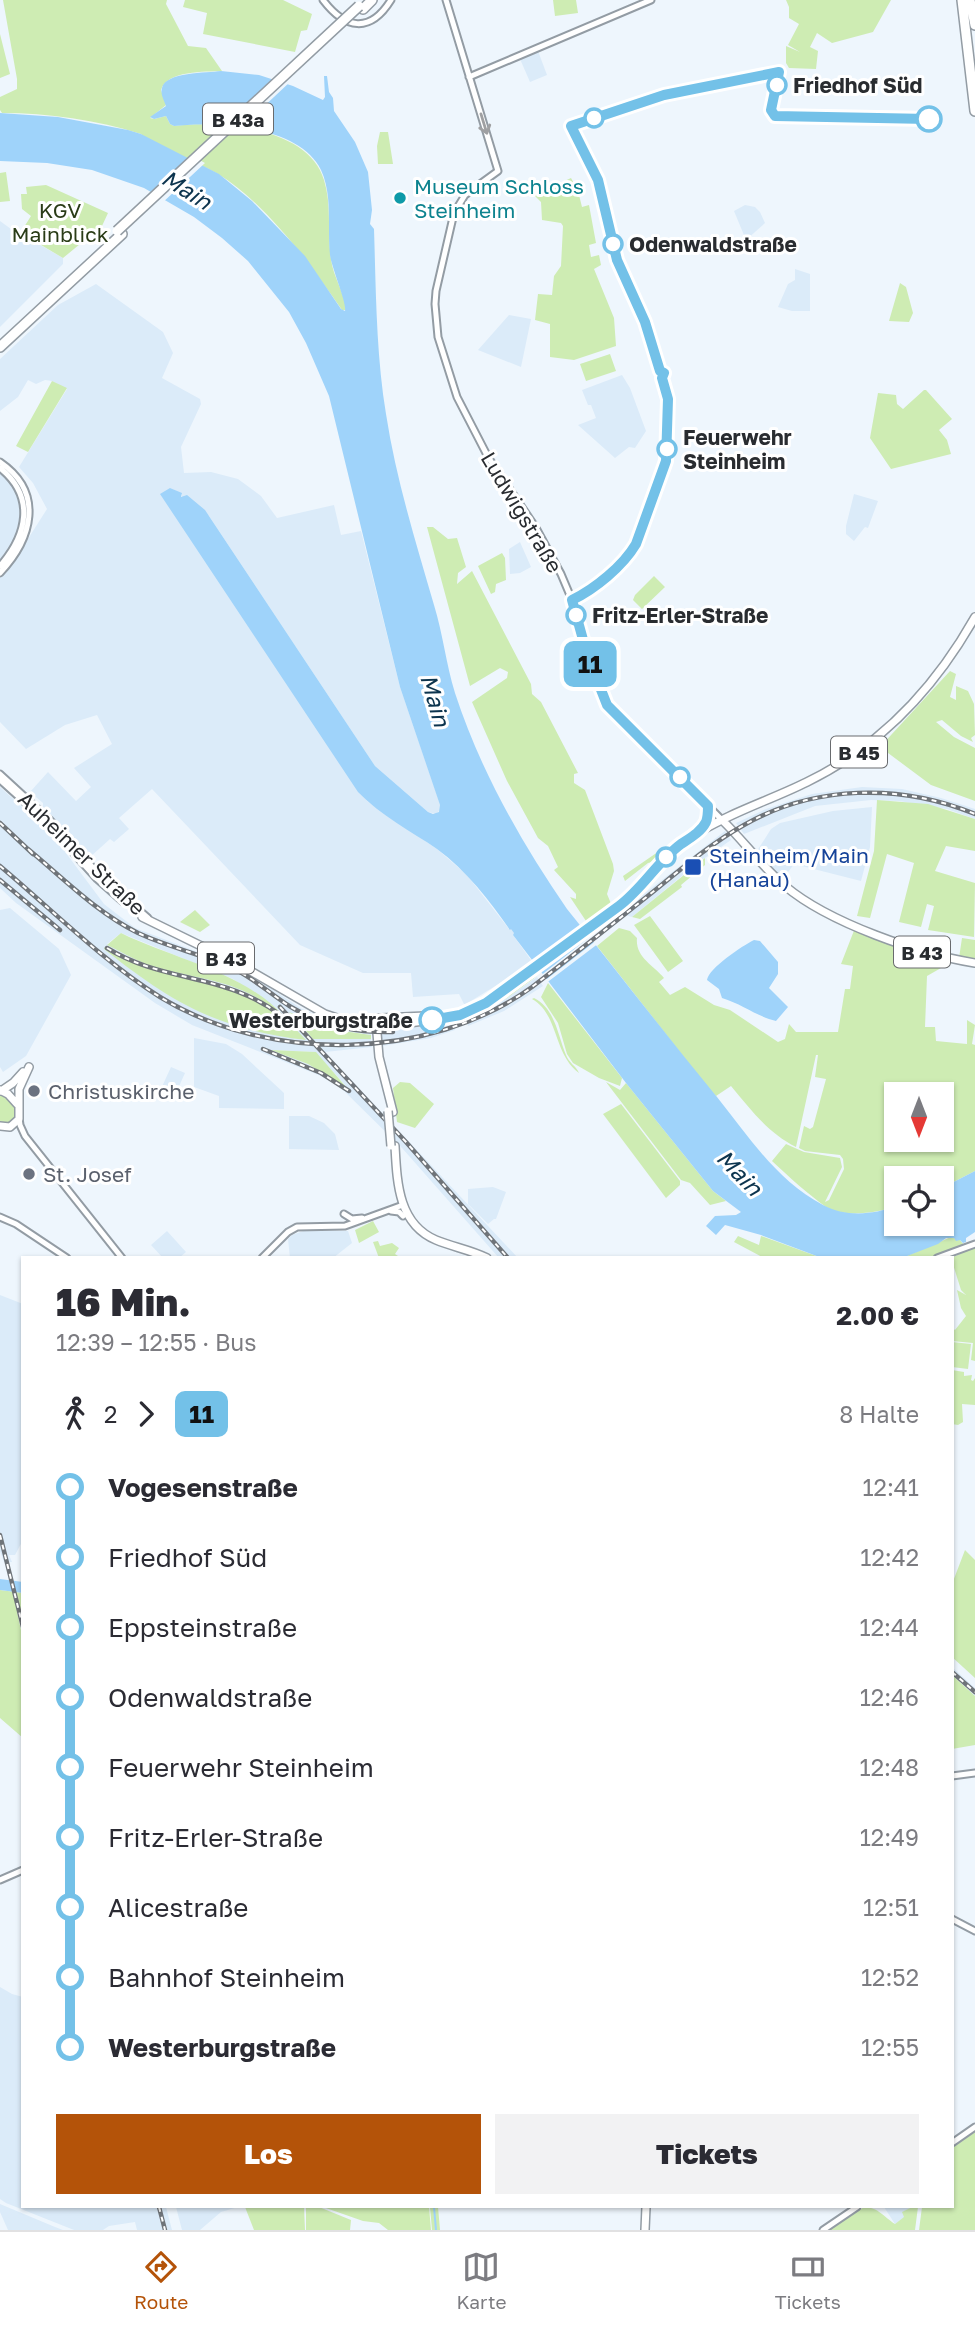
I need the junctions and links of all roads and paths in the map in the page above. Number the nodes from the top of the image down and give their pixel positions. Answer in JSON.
{"nodes":[{"id":1,"x":323,"y":0,"type":"edge"},
{"id":2,"x":372,"y":0,"type":"edge"},
{"id":3,"x":391,"y":0,"type":"edge"},
{"id":4,"x":446,"y":0,"type":"edge"},
{"id":5,"x":651,"y":0,"type":"edge"},
{"id":6,"x":966,"y":0,"type":"edge"},
{"id":7,"x":362,"y":5,"type":"edge"},
{"id":8,"x":975,"y":25,"type":"edge"},
{"id":9,"x":975,"y":66,"type":"edge"},
{"id":10,"x":469,"y":77,"type":"junction"},
{"id":11,"x":975,"y":111,"type":"edge"},
{"id":12,"x":46,"y":301,"type":"junction"},
{"id":13,"x":0,"y":340,"type":"edge"},
{"id":14,"x":0,"y":347,"type":"edge"},
{"id":15,"x":0,"y":462,"type":"edge"},
{"id":16,"x":0,"y":468,"type":"edge"},
{"id":17,"x":0,"y":566,"type":"edge"},
{"id":18,"x":0,"y":573,"type":"edge"},
{"id":19,"x":975,"y":617,"type":"edge"},
{"id":20,"x":0,"y":774,"type":"edge"},
{"id":21,"x":0,"y":780,"type":"edge"},
{"id":22,"x":708,"y":806,"type":"junction"},
{"id":23,"x":733,"y":814,"type":"junction"},
{"id":24,"x":722,"y":820,"type":"junction"},
{"id":25,"x":732,"y":831,"type":"junction"},
{"id":26,"x":698,"y":833,"type":"junction"},
{"id":27,"x":142,"y":917,"type":"joint"},
{"id":28,"x":165,"y":929,"type":"junction"},
{"id":29,"x":975,"y":963,"type":"edge"},
{"id":30,"x":375,"y":1021,"type":"junction"},
{"id":31,"x":0,"y":1090,"type":"edge"},
{"id":32,"x":17,"y":1104,"type":"junction"},
{"id":33,"x":20,"y":1117,"type":"junction"},
{"id":34,"x":3,"y":1127,"type":"edge"},
{"id":35,"x":25,"y":1136,"type":"junction"},
{"id":36,"x":401,"y":1206,"type":"junction"},
{"id":37,"x":388,"y":1211,"type":"junction"},
{"id":38,"x":344,"y":1214,"type":"dead end"},
{"id":39,"x":403,"y":1216,"type":"junction"},
{"id":40,"x":0,"y":1217,"type":"edge"},
{"id":41,"x":365,"y":1219,"type":"junction"},
{"id":42,"x":975,"y":1244,"type":"edge"},
{"id":43,"x":64,"y":1256,"type":"edge"},
{"id":44,"x":120,"y":1256,"type":"edge"},
{"id":45,"x":264,"y":1256,"type":"edge"},
{"id":46,"x":472,"y":1256,"type":"edge"},
{"id":47,"x":482,"y":1256,"type":"edge"},
{"id":48,"x":942,"y":1256,"type":"edge"},
{"id":49,"x":975,"y":1773,"type":"edge"},
{"id":50,"x":954,"y":1776,"type":"edge"},
{"id":51,"x":21,"y":1873,"type":"edge"},
{"id":52,"x":0,"y":1882,"type":"edge"},
{"id":53,"x":954,"y":1920,"type":"edge"},
{"id":54,"x":975,"y":1931,"type":"edge"},
{"id":55,"x":975,"y":2127,"type":"edge"},
{"id":56,"x":954,"y":2142,"type":"edge"},
{"id":57,"x":646,"y":2208,"type":"edge"},
{"id":58,"x":856,"y":2208,"type":"edge"},
{"id":59,"x":645,"y":2230,"type":"edge"},
{"id":60,"x":823,"y":2230,"type":"edge"}],
"edges":[{"from":1,"to":3,"type":"main road"},
{"from":2,"to":7,"type":"highway","number":"B 43a"},
{"from":4,"to":10,"type":"main road"},
{"from":5,"to":10,"type":"main road"},
{"from":6,"to":8,"type":"highway"},
{"from":6,"to":9,"type":"highway"},
{"from":6,"to":11,"type":"highway"},
{"from":7,"to":12,"type":"highway","number":"B 43a","bridge":true},
{"from":10,"to":22,"type":"main road","name":"Ludwigstraße","one_way":true},
{"from":12,"to":13,"type":"highway","number":"B 43a"},
{"from":12,"to":14,"type":"highway","number":"B 43a"},
{"from":15,"to":18,"type":"main road"},
{"from":16,"to":17,"type":"main road"},
{"from":19,"to":23,"type":"main road","number":"B 45"},
{"from":20,"to":28,"type":"main road","name":"Auheimer Straße"},
{"from":21,"to":27,"type":"main road","name":"Auheimer Straße"},
{"from":22,"to":24,"type":"main road","name":"Ludwigstraße"},
{"from":22,"to":26,"type":"main road"},
{"from":23,"to":24,"type":"main road","number":"B 45"},
{"from":23,"to":25,"type":"main road"},
{"from":24,"to":25,"type":"main road","number":"B 43"},
{"from":24,"to":26,"type":"main road","number":"B 43"},
{"from":25,"to":29,"type":"main road","number":"B 43"},
{"from":26,"to":30,"type":"main road","number":"B 43"},
{"from":27,"to":28,"type":"main road","number":"B 43"},
{"from":28,"to":30,"type":"main road","number":"B 43"},
{"from":30,"to":36,"type":"main road","bridge":true},
{"from":31,"to":32,"type":"main road"},
{"from":31,"to":32,"type":"main road"},
{"from":32,"to":33,"type":"main road"},
{"from":33,"to":34,"type":"main road"},
{"from":33,"to":35,"type":"main road"},
{"from":34,"to":35,"type":"main road"},
{"from":35,"to":44,"type":"main road"},
{"from":36,"to":37,"type":"main road"},
{"from":36,"to":39,"type":"main road"},
{"from":36,"to":47,"type":"main road"},
{"from":37,"to":39,"type":"main road"},
{"from":37,"to":41,"type":"main road"},
{"from":38,"to":41,"type":"main road"},
{"from":39,"to":46,"type":"main road"},
{"from":40,"to":43,"type":"main road"},
{"from":41,"to":45,"type":"main road"},
{"from":42,"to":48,"type":"main road"},
{"from":49,"to":50,"type":"main road"},
{"from":51,"to":52,"type":"main road"},
{"from":53,"to":54,"type":"main road"},
{"from":55,"to":56,"type":"main road"},
{"from":57,"to":59,"type":"main road"},
{"from":58,"to":60,"type":"main road"}]}
